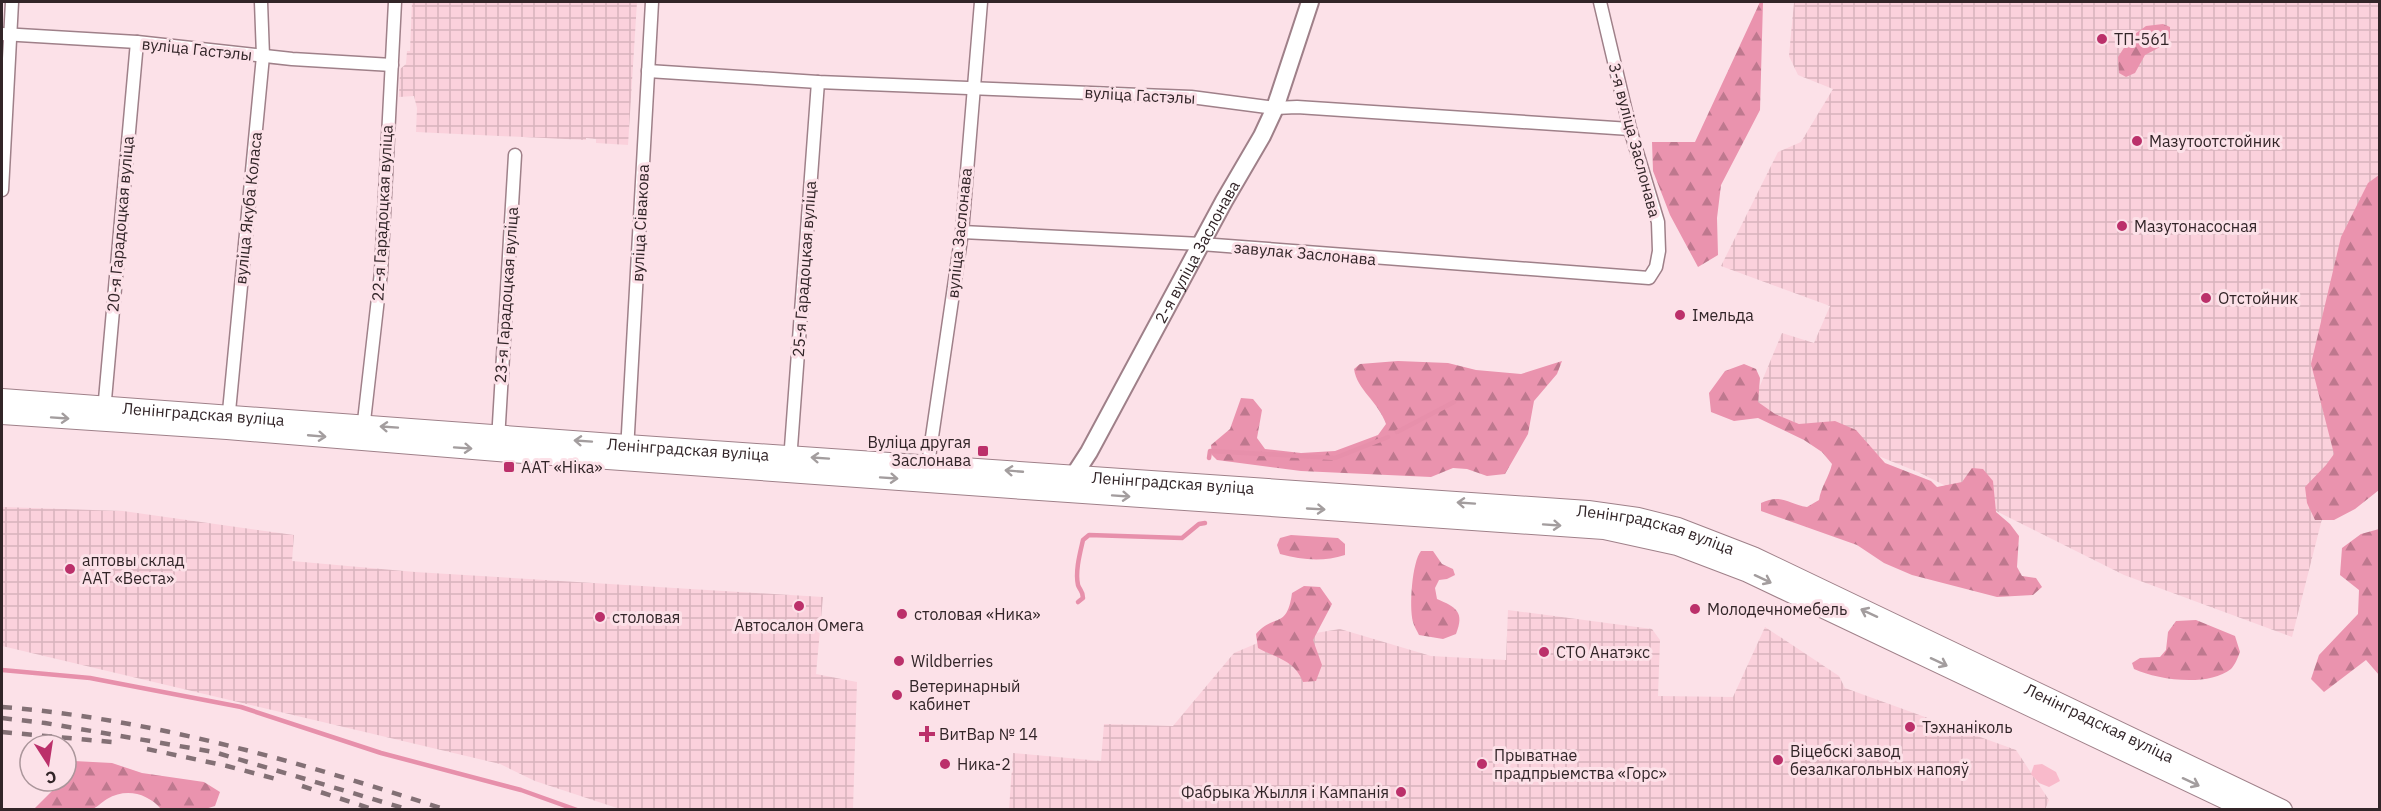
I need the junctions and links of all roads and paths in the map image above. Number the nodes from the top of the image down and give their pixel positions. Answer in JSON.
{"nodes":[{"id":1,"x":12,"y":2,"type":"edge"},
{"id":2,"x":261,"y":2,"type":"edge"},
{"id":3,"x":395,"y":2,"type":"edge"},
{"id":4,"x":652,"y":2,"type":"edge"},
{"id":5,"x":981,"y":2,"type":"edge"},
{"id":6,"x":1310,"y":2,"type":"edge"},
{"id":7,"x":1600,"y":2,"type":"edge"},
{"id":8,"x":7,"y":34,"type":"edge"},
{"id":9,"x":137,"y":42,"type":"junction"},
{"id":10,"x":262,"y":56,"type":"junction"},
{"id":11,"x":392,"y":65,"type":"junction"},
{"id":12,"x":648,"y":71,"type":"junction"},
{"id":13,"x":818,"y":82,"type":"junction"},
{"id":14,"x":972,"y":88,"type":"junction"},
{"id":15,"x":1275,"y":108,"type":"junction"},
{"id":16,"x":1630,"y":129,"type":"junction"},
{"id":17,"x":515,"y":155,"type":"dead end"},
{"id":18,"x":2,"y":190,"type":"edge"},
{"id":19,"x":962,"y":232,"type":"junction"},
{"id":20,"x":1201,"y":244,"type":"junction"},
{"id":21,"x":1649,"y":278,"type":"joint"},
{"id":22,"x":2,"y":399,"type":"edge"},
{"id":23,"x":104,"y":413,"type":"junction"},
{"id":24,"x":2,"y":414,"type":"edge"},
{"id":25,"x":228,"y":422,"type":"junction"},
{"id":26,"x":363,"y":432,"type":"junction"},
{"id":27,"x":497,"y":443,"type":"junction"},
{"id":28,"x":627,"y":453,"type":"junction"},
{"id":29,"x":790,"y":463,"type":"junction"},
{"id":30,"x":927,"y":473,"type":"junction"},
{"id":31,"x":1068,"y":484,"type":"junction"},
{"id":32,"x":1637,"y":526,"type":"junction"},
{"id":33,"x":2248,"y":810,"type":"edge"},
{"id":34,"x":2282,"y":810,"type":"edge"}],
"edges":[{"from":1,"to":8,"type":"street"},
{"from":2,"to":10,"type":"street","name":"вуліца Якуба Коласа"},
{"from":3,"to":11,"type":"street","name":"22-я Гарадоцкая вуліца"},
{"from":4,"to":12,"type":"street","name":"вуліца Сівакова"},
{"from":5,"to":14,"type":"street","name":"вуліца Заслонава"},
{"from":6,"to":15,"type":"main road","name":"2-я вуліца Заслонава"},
{"from":7,"to":16,"type":"street","name":"3-я вуліца Заслонава"},
{"from":8,"to":9,"type":"street","name":"вуліца Гастэлы"},
{"from":8,"to":18,"type":"street"},
{"from":9,"to":10,"type":"street","name":"вуліца Гастэлы"},
{"from":9,"to":23,"type":"street","name":"20-я Гарадоцкая вуліца"},
{"from":10,"to":11,"type":"street","name":"вуліца Гастэлы"},
{"from":10,"to":25,"type":"street","name":"вуліца Якуба Коласа"},
{"from":11,"to":26,"type":"street","name":"22-я Гарадоцкая вуліца"},
{"from":12,"to":13,"type":"street","name":"вуліца Гастэлы"},
{"from":12,"to":28,"type":"street","name":"вуліца Сівакова"},
{"from":13,"to":14,"type":"street","name":"вуліца Гастэлы"},
{"from":13,"to":29,"type":"street","name":"25-я Гарадоцкая вуліца"},
{"from":14,"to":15,"type":"street","name":"вуліца Гастэлы"},
{"from":14,"to":19,"type":"street","name":"вуліца Заслонава"},
{"from":15,"to":16,"type":"street","name":"вуліца Гастэлы"},
{"from":15,"to":20,"type":"main road","name":"2-я вуліца Заслонава"},
{"from":16,"to":21,"type":"street","name":"3-я вуліца Заслонава"},
{"from":17,"to":27,"type":"street","name":"23-я Гарадоцкая вуліца"},
{"from":19,"to":20,"type":"street","name":"завулак Заслонава"},
{"from":19,"to":30,"type":"street","name":"вуліца Заслонава"},
{"from":20,"to":21,"type":"street","name":"завулак Заслонава"},
{"from":20,"to":31,"type":"main road","name":"2-я вуліца Заслонава"},
{"from":22,"to":23,"type":"main road","name":"Ленінградская вуліца"},
{"from":24,"to":23,"type":"main road","name":"Ленінградская вуліца","one_way":true},
{"from":23,"to":25,"type":"main road","name":"Ленінградская вуліца"},
{"from":25,"to":26,"type":"main road","name":"Ленінградская вуліца"},
{"from":26,"to":27,"type":"main road","name":"Ленінградская вуліца"},
{"from":27,"to":28,"type":"main road","name":"Ленінградская вуліца"},
{"from":28,"to":29,"type":"main road","name":"Ленінградская вуліца"},
{"from":29,"to":30,"type":"main road","name":"Ленінградская вуліца"},
{"from":30,"to":31,"type":"main road","name":"Ленінградская вуліца"},
{"from":31,"to":32,"type":"main road","name":"Ленінградская вуліца"},
{"from":32,"to":33,"type":"main road","name":"Ленінградская вуліца","one_way":true},
{"from":34,"to":32,"type":"main road","name":"Ленінградская вуліца","one_way":true}]}
